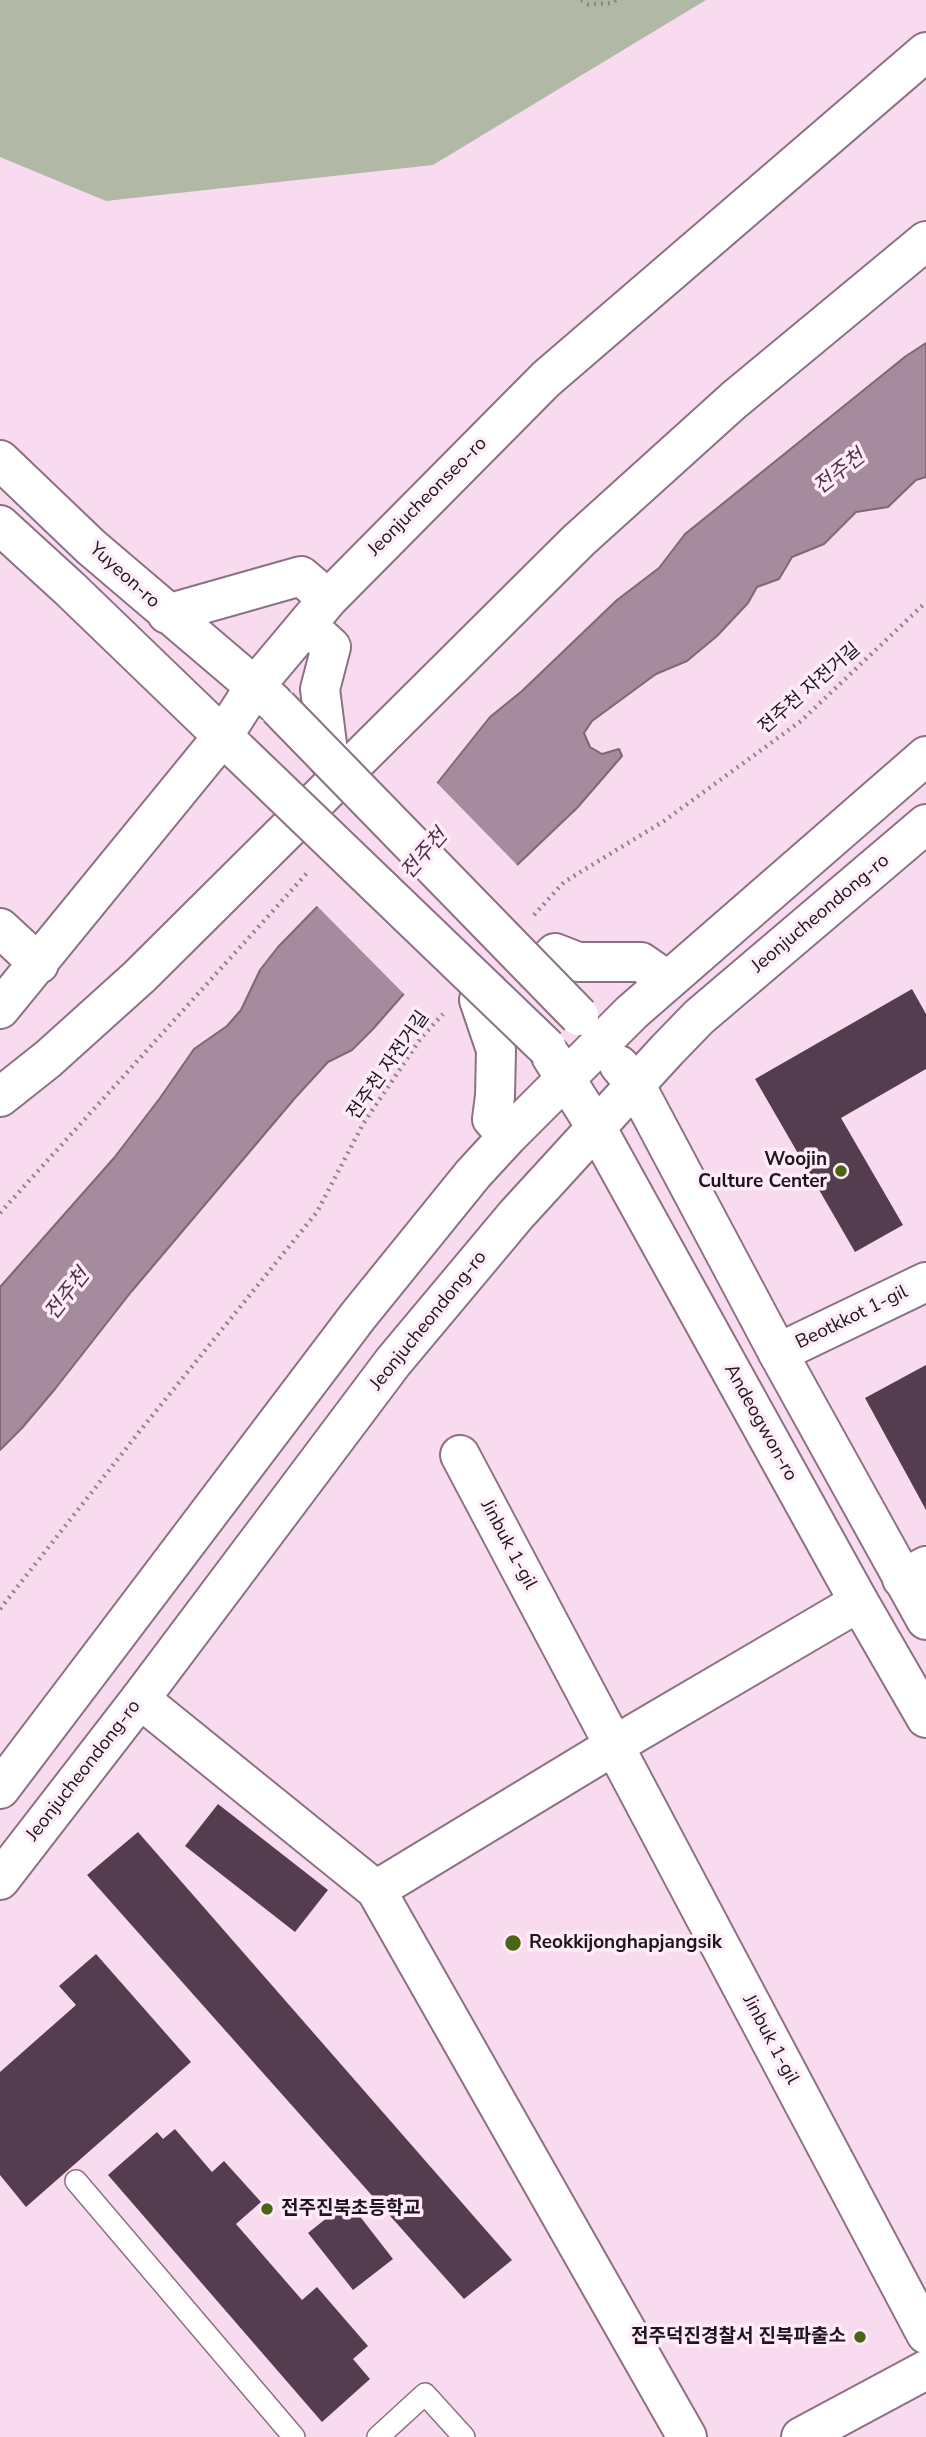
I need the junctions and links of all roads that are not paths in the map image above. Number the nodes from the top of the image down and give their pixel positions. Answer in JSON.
{"nodes":[{"id":1,"x":926,"y":52,"type":"edge"},
{"id":2,"x":926,"y":240,"type":"edge"},
{"id":3,"x":0,"y":460,"type":"edge"},
{"id":4,"x":0,"y":526,"type":"edge"},
{"id":5,"x":167,"y":614,"type":"junction"},
{"id":6,"x":322,"y":623,"type":"junction"},
{"id":7,"x":266,"y":697,"type":"junction"},
{"id":8,"x":231,"y":743,"type":"junction"},
{"id":9,"x":926,"y":756,"type":"edge"},
{"id":10,"x":329,"y":760,"type":"junction"},
{"id":11,"x":926,"y":824,"type":"edge"},
{"id":12,"x":0,"y":928,"type":"edge"},
{"id":13,"x":39,"y":964,"type":"junction"},
{"id":14,"x":654,"y":971,"type":"junction"},
{"id":15,"x":536,"y":972,"type":"junction"},
{"id":16,"x":489,"y":992,"type":"junction"},
{"id":17,"x":0,"y":1009,"type":"edge"},
{"id":18,"x":589,"y":1029,"type":"junction"},
{"id":19,"x":556,"y":1063,"type":"junction"},
{"id":20,"x":635,"y":1084,"type":"junction"},
{"id":21,"x":0,"y":1097,"type":"edge"},
{"id":22,"x":596,"y":1128,"type":"junction"},
{"id":23,"x":508,"y":1136,"type":"junction"},
{"id":24,"x":926,"y":1282,"type":"edge"},
{"id":25,"x":778,"y":1353,"type":"junction"},
{"id":26,"x":460,"y":1455,"type":"dead end"},
{"id":27,"x":914,"y":1572,"type":"edge"},
{"id":28,"x":859,"y":1602,"type":"junction"},
{"id":29,"x":926,"y":1620,"type":"edge"},
{"id":30,"x":140,"y":1699,"type":"junction"},
{"id":31,"x":926,"y":1718,"type":"edge"},
{"id":32,"x":615,"y":1745,"type":"junction"},
{"id":33,"x":0,"y":1789,"type":"edge"},
{"id":34,"x":0,"y":1880,"type":"edge"},
{"id":35,"x":376,"y":1890,"type":"junction"},
{"id":36,"x":76,"y":2182,"type":"dead end"},
{"id":37,"x":926,"y":2334,"type":"edge"},
{"id":38,"x":926,"y":2370,"type":"edge"},
{"id":39,"x":294,"y":2437,"type":"edge"},
{"id":40,"x":378,"y":2437,"type":"edge"},
{"id":41,"x":464,"y":2437,"type":"edge"},
{"id":42,"x":687,"y":2437,"type":"edge"},
{"id":43,"x":801,"y":2437,"type":"edge"}],
"edges":[{"from":1,"to":6,"type":"street","name":"Jeonjucheonseo-ro"},
{"from":2,"to":21,"type":"street"},
{"from":3,"to":5,"type":"street","name":"Yuyeon-ro"},
{"from":4,"to":8,"type":"street"},
{"from":5,"to":6,"type":"street"},
{"from":5,"to":7,"type":"street","name":"Yuyeon-ro"},
{"from":6,"to":7,"type":"street","name":"Jeonjucheonseo-ro"},
{"from":6,"to":10,"type":"street"},
{"from":7,"to":8,"type":"street","name":"Jeonjucheonseo-ro"},
{"from":7,"to":10,"type":"street","name":"Yuyeon-ro","bridge":true},
{"from":8,"to":13,"type":"street","name":"Jeonjucheonseo-ro"},
{"from":8,"to":16,"type":"street","name":"Andeogwon-ro","bridge":true},
{"from":9,"to":14,"type":"street"},
{"from":10,"to":15,"type":"street","name":"Yuyeon-ro","bridge":true},
{"from":11,"to":20,"type":"street","name":"Jeonjucheondong-ro"},
{"from":12,"to":13,"type":"street"},
{"from":13,"to":17,"type":"street","name":"Jeonjucheonseo-ro"},
{"from":14,"to":15,"type":"street"},
{"from":14,"to":18,"type":"street"},
{"from":15,"to":18,"type":"street","name":"Yuyeon-ro","bridge":true},
{"from":16,"to":19,"type":"street","name":"Andeogwon-ro","bridge":true},
{"from":16,"to":23,"type":"street"},
{"from":18,"to":19,"type":"street"},
{"from":18,"to":20,"type":"street","name":"Yuyeon-ro"},
{"from":19,"to":22,"type":"street","name":"Andeogwon-ro"},
{"from":19,"to":23,"type":"street"},
{"from":20,"to":22,"type":"street","name":"Jeonjucheondong-ro"},
{"from":20,"to":25,"type":"street"},
{"from":22,"to":28,"type":"street","name":"Andeogwon-ro"},
{"from":22,"to":30,"type":"street","name":"Jeonjucheondong-ro"},
{"from":23,"to":33,"type":"street"},
{"from":24,"to":25,"type":"street","name":"Beotkkot 1-gil"},
{"from":25,"to":27,"type":"street"},
{"from":26,"to":32,"type":"street","name":"Jinbuk 1-gil"},
{"from":27,"to":29,"type":"street"},
{"from":28,"to":31,"type":"street","name":"Andeogwon-ro"},
{"from":28,"to":32,"type":"street"},
{"from":30,"to":34,"type":"street","name":"Jeonjucheondong-ro"},
{"from":30,"to":35,"type":"street"},
{"from":32,"to":35,"type":"street"},
{"from":32,"to":37,"type":"street","name":"Jinbuk 1-gil"},
{"from":35,"to":42,"type":"street"},
{"from":36,"to":39,"type":"lane"},
{"from":38,"to":43,"type":"street"},
{"from":40,"to":41,"type":"lane"}]}
